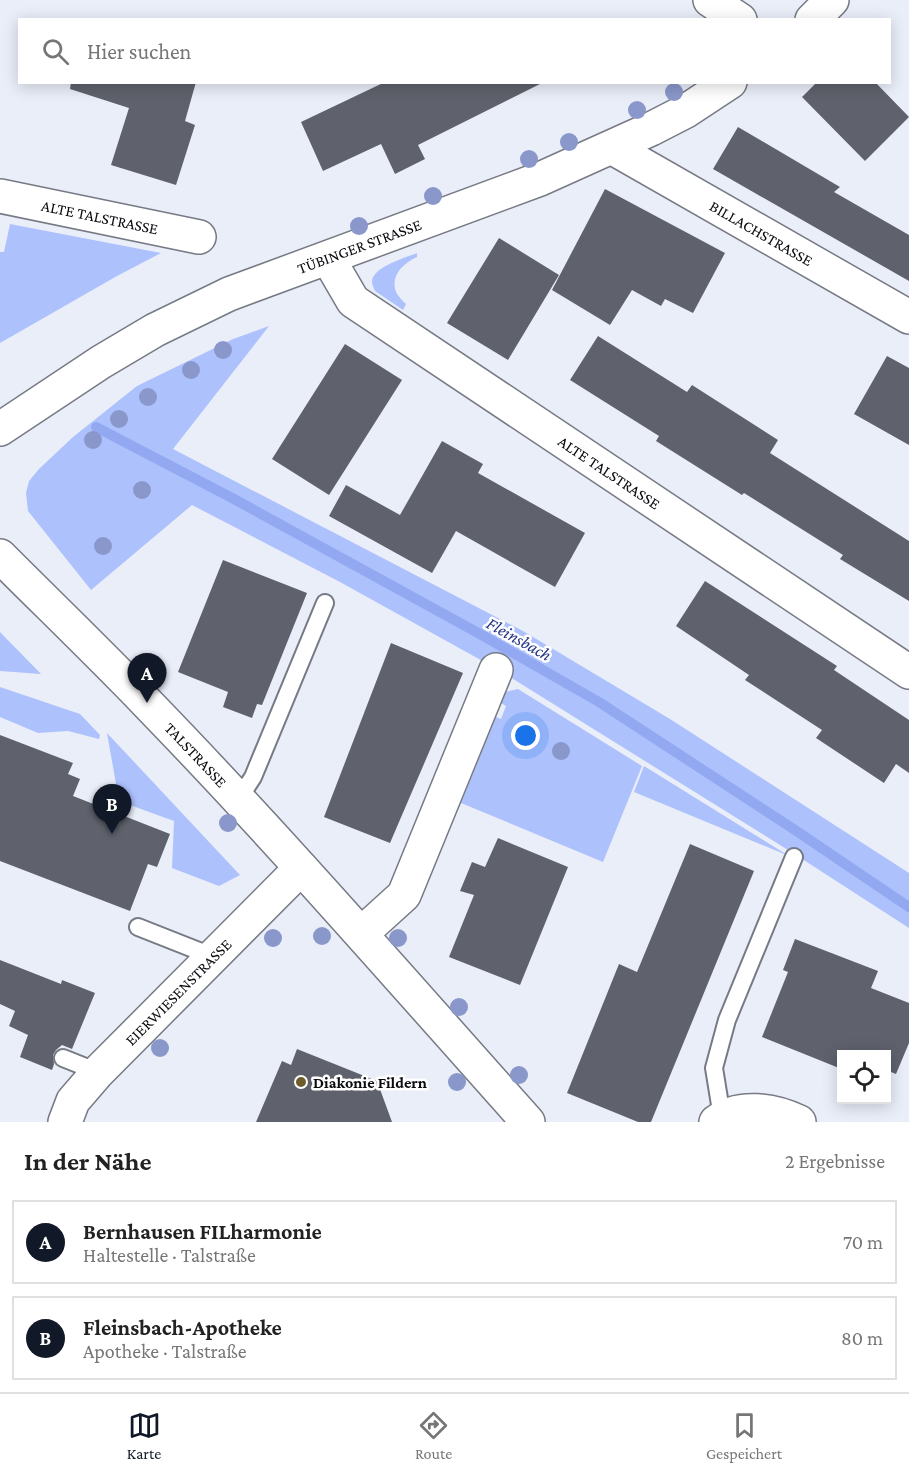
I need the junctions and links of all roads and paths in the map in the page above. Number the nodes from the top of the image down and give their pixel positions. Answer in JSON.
{"nodes":[{"id":1,"x":710,"y":0,"type":"edge"},
{"id":2,"x":832,"y":0,"type":"edge"},
{"id":3,"x":737,"y":18,"type":"edge"},
{"id":4,"x":814,"y":18,"type":"edge"},
{"id":5,"x":727,"y":84,"type":"edge"},
{"id":6,"x":613,"y":148,"type":"junction"},
{"id":7,"x":0,"y":196,"type":"edge"},
{"id":8,"x":199,"y":237,"type":"dead end"},
{"id":9,"x":328,"y":258,"type":"junction"},
{"id":10,"x":909,"y":317,"type":"edge"},
{"id":11,"x":0,"y":429,"type":"edge"},
{"id":12,"x":0,"y":556,"type":"edge"},
{"id":13,"x":325,"y":603,"type":"dead end"},
{"id":14,"x":496,"y":670,"type":"dead end"},
{"id":15,"x":909,"y":672,"type":"edge"},
{"id":16,"x":238,"y":800,"type":"junction"},
{"id":17,"x":794,"y":857,"type":"dead end"},
{"id":18,"x":301,"y":868,"type":"junction"},
{"id":19,"x":138,"y":927,"type":"dead end"},
{"id":20,"x":362,"y":934,"type":"junction"},
{"id":21,"x":214,"y":957,"type":"junction"},
{"id":22,"x":63,"y":1058,"type":"dead end"},
{"id":23,"x":98,"y":1072,"type":"junction"},
{"id":24,"x":719,"y":1120,"type":"edge"},
{"id":25,"x":65,"y":1122,"type":"edge"},
{"id":26,"x":528,"y":1122,"type":"edge"},
{"id":27,"x":799,"y":1122,"type":"edge"}],
"edges":[{"from":1,"to":3,"type":"street"},
{"from":2,"to":4,"type":"street"},
{"from":5,"to":6,"type":"street","name":"TÜBINGER STRASSE"},
{"from":6,"to":9,"type":"street","name":"TÜBINGER STRASSE"},
{"from":6,"to":10,"type":"street","name":"BILLACHSTRASSE"},
{"from":7,"to":8,"type":"street","name":"ALTE TALSTRASSE"},
{"from":9,"to":11,"type":"street","name":"TÜBINGER STRASSE"},
{"from":9,"to":15,"type":"street","name":"ALTE TALSTRASSE"},
{"from":12,"to":16,"type":"street","name":"TALSTRASSE"},
{"from":13,"to":16,"type":"lane"},
{"from":14,"to":20,"type":"street"},
{"from":16,"to":18,"type":"street","name":"TALSTRASSE"},
{"from":17,"to":24,"type":"lane"},
{"from":18,"to":20,"type":"street","name":"TALSTRASSE"},
{"from":18,"to":21,"type":"street","name":"EIERWIESENSTRASSE"},
{"from":19,"to":21,"type":"lane"},
{"from":20,"to":26,"type":"street","name":"TALSTRASSE"},
{"from":21,"to":23,"type":"street","name":"EIERWIESENSTRASSE"},
{"from":22,"to":23,"type":"lane"},
{"from":23,"to":25,"type":"street","name":"EIERWIESENSTRASSE"},
{"from":24,"to":27,"type":"street"}]}
